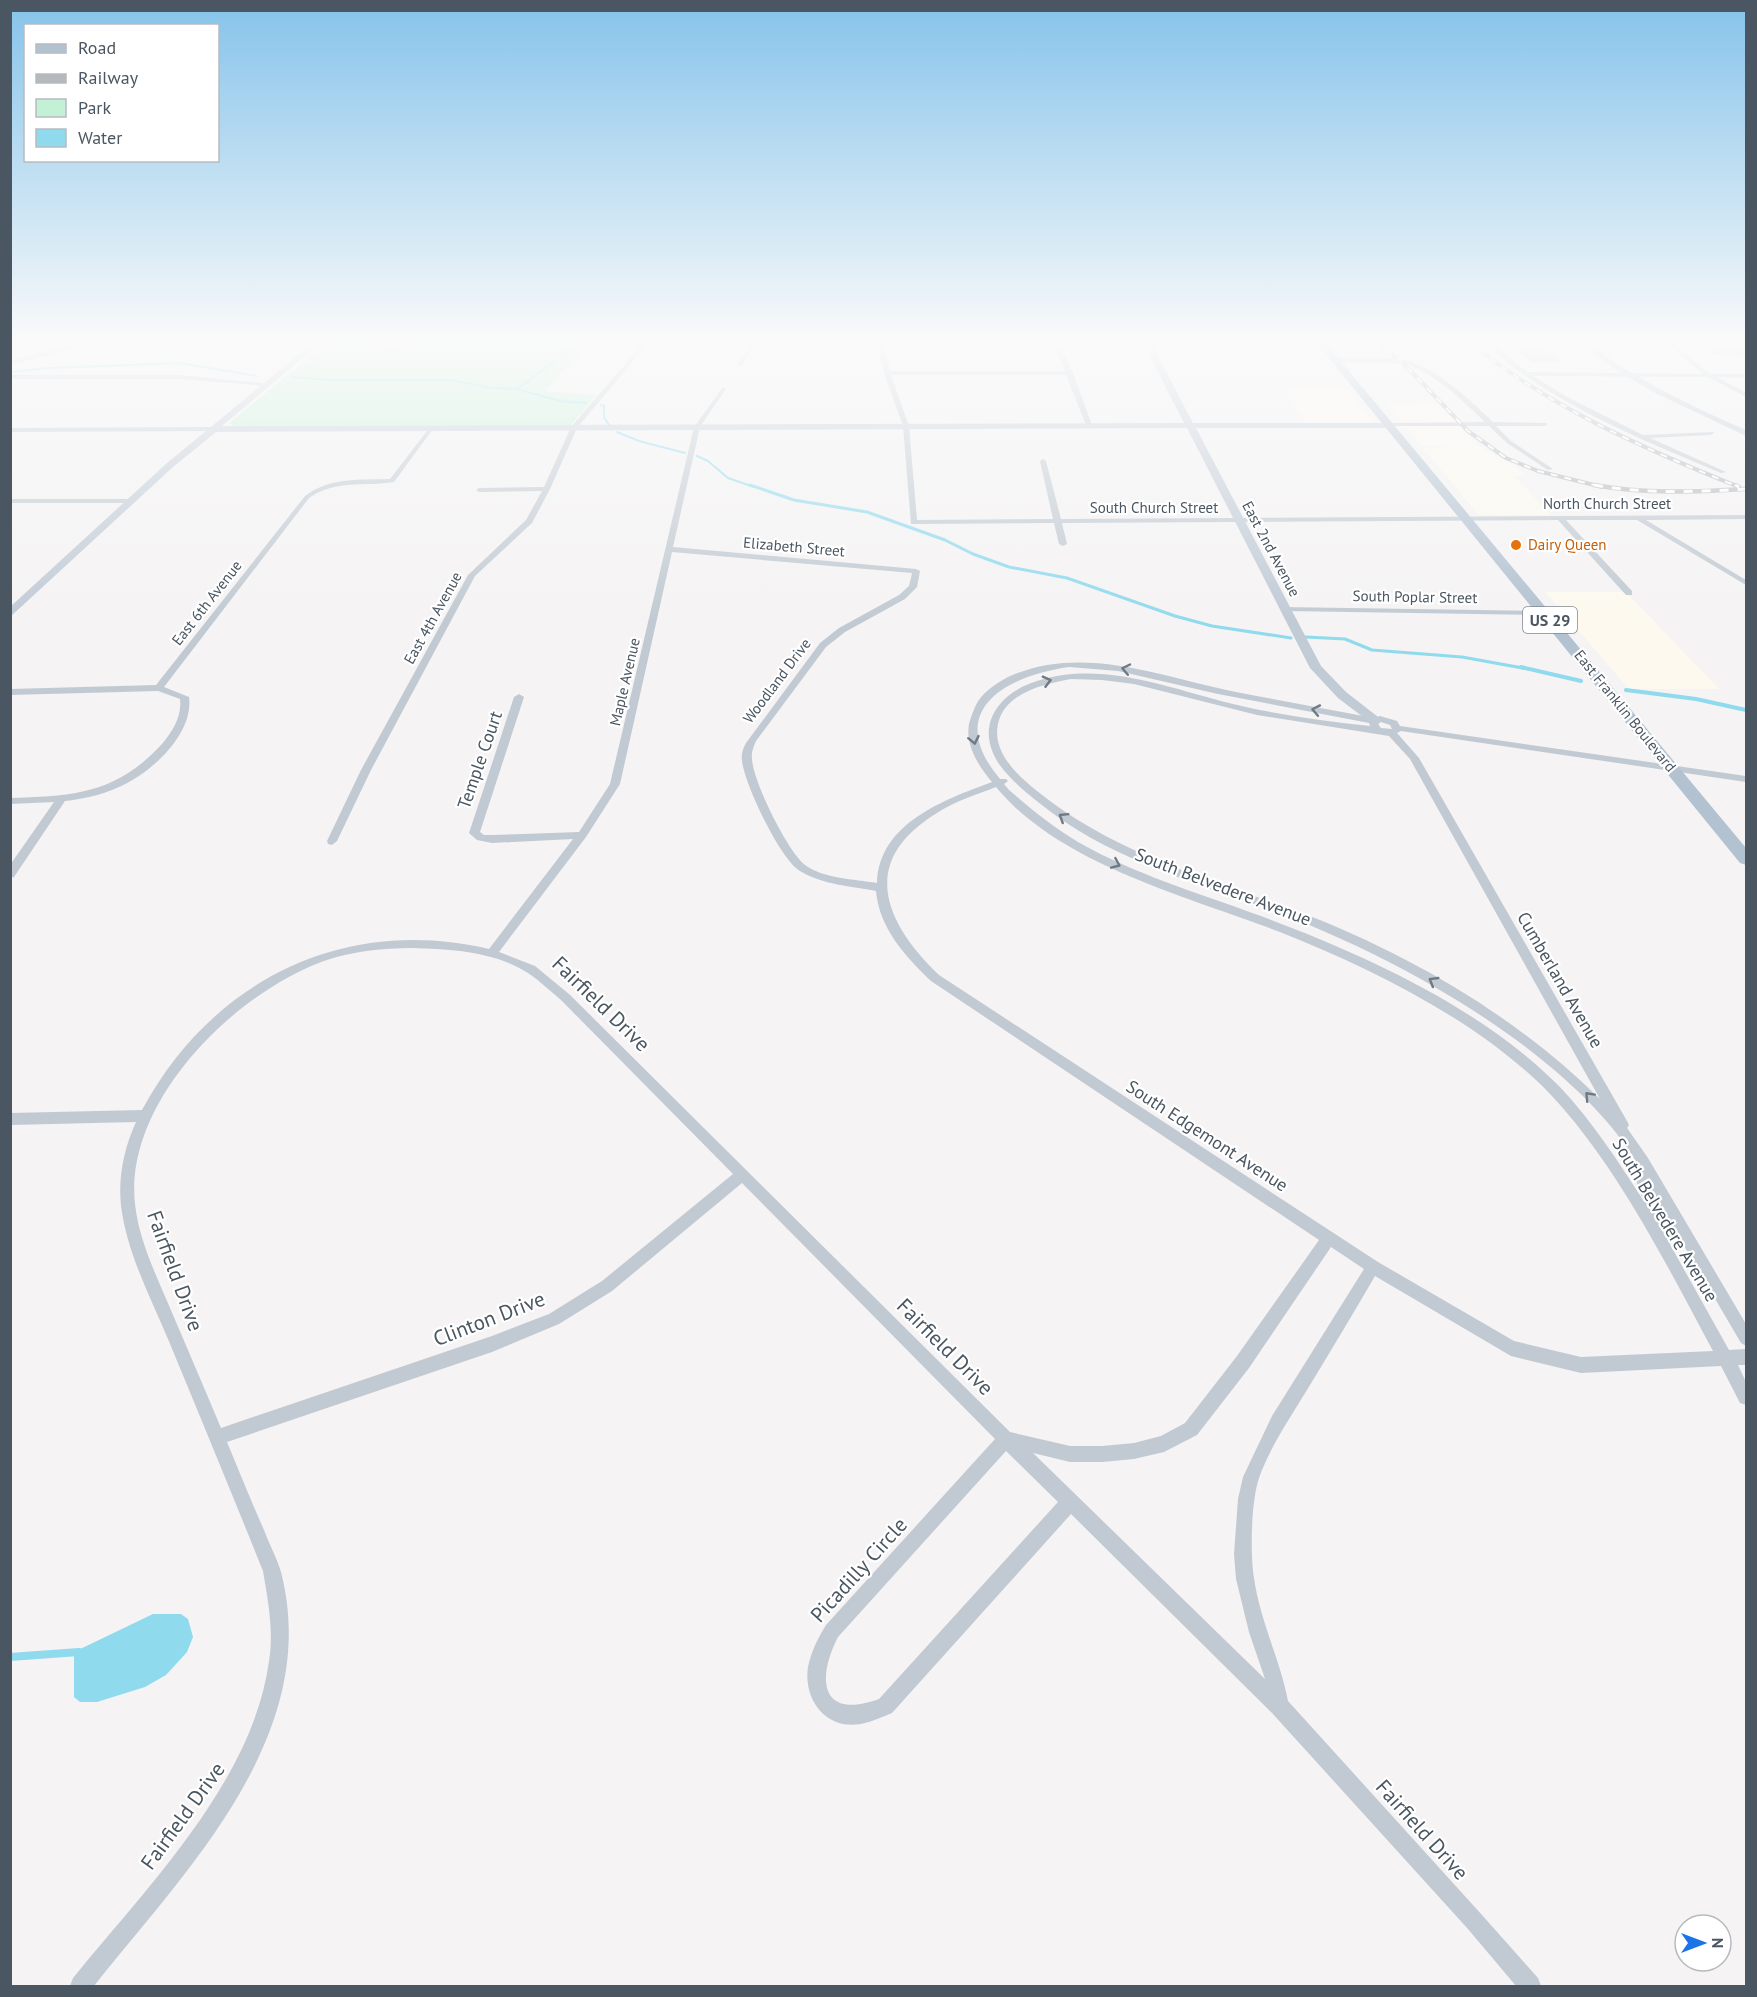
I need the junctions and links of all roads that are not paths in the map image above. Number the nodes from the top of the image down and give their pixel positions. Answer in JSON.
{"nodes":[{"id":1,"x":206,"y":434,"type":"edge"},
{"id":2,"x":426,"y":434,"type":"edge"},
{"id":3,"x":571,"y":434,"type":"edge"},
{"id":4,"x":695,"y":434,"type":"edge"},
{"id":5,"x":907,"y":434,"type":"edge"},
{"id":6,"x":1195,"y":434,"type":"edge"},
{"id":7,"x":1397,"y":434,"type":"edge"},
{"id":8,"x":1501,"y":434,"type":"edge"},
{"id":9,"x":1638,"y":434,"type":"edge"},
{"id":10,"x":1684,"y":434,"type":"edge"},
{"id":11,"x":1642,"y":436,"type":"junction"},
{"id":12,"x":1043,"y":460,"type":"dead end"},
{"id":13,"x":1551,"y":469,"type":"dead end"},
{"id":14,"x":1723,"y":472,"type":"dead end"},
{"id":15,"x":547,"y":489,"type":"junction"},
{"id":16,"x":479,"y":490,"type":"dead end"},
{"id":17,"x":10,"y":501,"type":"edge"},
{"id":18,"x":132,"y":501,"type":"junction"},
{"id":19,"x":1746,"y":517,"type":"edge"},
{"id":20,"x":1560,"y":518,"type":"junction"},
{"id":21,"x":1639,"y":518,"type":"junction"},
{"id":22,"x":1467,"y":519,"type":"junction"},
{"id":23,"x":1239,"y":521,"type":"junction"},
{"id":24,"x":1057,"y":522,"type":"junction"},
{"id":25,"x":1063,"y":544,"type":"dead end"},
{"id":26,"x":669,"y":549,"type":"junction"},
{"id":27,"x":916,"y":571,"type":"joint"},
{"id":28,"x":1746,"y":583,"type":"edge"},
{"id":29,"x":1629,"y":592,"type":"dead end"},
{"id":30,"x":16,"y":603,"type":"edge"},
{"id":31,"x":1286,"y":609,"type":"junction"},
{"id":32,"x":1544,"y":613,"type":"junction"},
{"id":33,"x":10,"y":614,"type":"edge"},
{"id":34,"x":159,"y":688,"type":"junction"},
{"id":35,"x":10,"y":692,"type":"edge"},
{"id":36,"x":519,"y":697,"type":"dead end"},
{"id":37,"x":1375,"y":724,"type":"junction"},
{"id":38,"x":1395,"y":730,"type":"junction"},
{"id":39,"x":1672,"y":769,"type":"junction"},
{"id":40,"x":1014,"y":777,"type":"junction"},
{"id":41,"x":1746,"y":779,"type":"edge"},
{"id":42,"x":998,"y":783,"type":"junction"},
{"id":43,"x":61,"y":799,"type":"junction"},
{"id":44,"x":10,"y":801,"type":"edge"},
{"id":45,"x":582,"y":835,"type":"junction"},
{"id":46,"x":332,"y":841,"type":"dead end"},
{"id":47,"x":1746,"y":859,"type":"edge"},
{"id":48,"x":11,"y":873,"type":"edge"},
{"id":49,"x":881,"y":888,"type":"junction"},
{"id":50,"x":492,"y":953,"type":"junction"},
{"id":51,"x":144,"y":1116,"type":"junction"},
{"id":52,"x":10,"y":1119,"type":"edge"},
{"id":53,"x":1633,"y":1144,"type":"junction"},
{"id":54,"x":742,"y":1175,"type":"junction"},
{"id":55,"x":1329,"y":1238,"type":"junction"},
{"id":56,"x":1671,"y":1258,"type":"junction"},
{"id":57,"x":1373,"y":1267,"type":"junction"},
{"id":58,"x":1746,"y":1338,"type":"edge"},
{"id":59,"x":1725,"y":1357,"type":"junction"},
{"id":60,"x":1746,"y":1357,"type":"edge"},
{"id":61,"x":1746,"y":1397,"type":"edge"},
{"id":62,"x":217,"y":1437,"type":"junction"},
{"id":63,"x":1006,"y":1439,"type":"junction"},
{"id":64,"x":1070,"y":1502,"type":"junction"},
{"id":65,"x":1279,"y":1706,"type":"junction"},
{"id":66,"x":81,"y":1986,"type":"edge"},
{"id":67,"x":1530,"y":1986,"type":"edge"}],
"edges":[{"from":1,"to":18,"type":"street"},
{"from":2,"to":34,"type":"street","name":"East 6th Avenue"},
{"from":3,"to":15,"type":"street","name":"East 4th Avenue"},
{"from":4,"to":26,"type":"street","name":"Maple Avenue"},
{"from":5,"to":24,"type":"street","name":"South Church Street"},
{"from":6,"to":23,"type":"street","name":"East 2nd Avenue"},
{"from":7,"to":22,"type":"main road","name":"East Franklin Boulevard","number":"US 29"},
{"from":8,"to":13,"type":"street"},
{"from":9,"to":11,"type":"street"},
{"from":10,"to":11,"type":"street"},
{"from":11,"to":14,"type":"street"},
{"from":12,"to":24,"type":"street"},
{"from":15,"to":16,"type":"street"},
{"from":15,"to":46,"type":"street","name":"East 4th Avenue"},
{"from":17,"to":18,"type":"street"},
{"from":18,"to":30,"type":"street"},
{"from":19,"to":21,"type":"street","name":"North Church Street"},
{"from":20,"to":21,"type":"street","name":"North Church Street"},
{"from":20,"to":22,"type":"street","name":"North Church Street"},
{"from":20,"to":29,"type":"street"},
{"from":21,"to":28,"type":"street"},
{"from":22,"to":23,"type":"street","name":"South Church Street"},
{"from":22,"to":32,"type":"main road","name":"East Franklin Boulevard","number":"US 29"},
{"from":23,"to":24,"type":"street","name":"South Church Street"},
{"from":23,"to":31,"type":"street","name":"East 2nd Avenue"},
{"from":24,"to":25,"type":"street"},
{"from":26,"to":27,"type":"street","name":"Elizabeth Street"},
{"from":26,"to":45,"type":"street","name":"Maple Avenue"},
{"from":27,"to":49,"type":"street","name":"Woodland Drive"},
{"from":30,"to":33,"type":"street"},
{"from":31,"to":32,"type":"street","name":"South Poplar Street"},
{"from":31,"to":37,"type":"street","name":"East 2nd Avenue"},
{"from":32,"to":39,"type":"main road","name":"East Franklin Boulevard","number":"US 29"},
{"from":34,"to":35,"type":"street"},
{"from":34,"to":43,"type":"street"},
{"from":36,"to":45,"type":"street","name":"Temple Court"},
{"from":37,"to":38,"type":"street"},
{"from":40,"to":37,"type":"street","name":"South Belvedere Avenue","one_way":true},
{"from":37,"to":42,"type":"street","name":"South Belvedere Avenue","one_way":true},
{"from":38,"to":39,"type":"street"},
{"from":38,"to":53,"type":"street","name":"Cumberland Avenue"},
{"from":39,"to":41,"type":"street"},
{"from":39,"to":47,"type":"main road","name":"East Franklin Boulevard","number":"US 29"},
{"from":40,"to":42,"type":"street","name":"South Edgemont Avenue"},
{"from":53,"to":40,"type":"street","name":"South Belvedere Avenue","one_way":true},
{"from":42,"to":49,"type":"street","name":"South Edgemont Avenue"},
{"from":42,"to":56,"type":"street","name":"South Belvedere Avenue","one_way":true},
{"from":43,"to":44,"type":"street"},
{"from":43,"to":48,"type":"street"},
{"from":45,"to":50,"type":"street","name":"Maple Avenue"},
{"from":49,"to":55,"type":"street","name":"South Edgemont Avenue"},
{"from":50,"to":51,"type":"street","name":"Fairfield Drive"},
{"from":50,"to":54,"type":"street","name":"Fairfield Drive"},
{"from":51,"to":52,"type":"street"},
{"from":51,"to":62,"type":"street","name":"Fairfield Drive"},
{"from":53,"to":56,"type":"street","name":"Cumberland Avenue"},
{"from":53,"to":58,"type":"street","name":"South Belvedere Avenue"},
{"from":54,"to":62,"type":"street","name":"Clinton Drive"},
{"from":54,"to":63,"type":"street","name":"Fairfield Drive"},
{"from":55,"to":57,"type":"street","name":"South Edgemont Avenue"},
{"from":55,"to":63,"type":"street"},
{"from":56,"to":59,"type":"street","name":"South Belvedere Avenue"},
{"from":57,"to":59,"type":"street","name":"South Edgemont Avenue"},
{"from":57,"to":65,"type":"street"},
{"from":59,"to":60,"type":"street","name":"South Edgemont Avenue"},
{"from":59,"to":61,"type":"street","name":"South Belvedere Avenue"},
{"from":62,"to":66,"type":"street","name":"Fairfield Drive"},
{"from":63,"to":64,"type":"street","name":"Fairfield Drive"},
{"from":63,"to":64,"type":"street","name":"Picadilly Circle"},
{"from":64,"to":65,"type":"street","name":"Fairfield Drive"},
{"from":65,"to":67,"type":"street","name":"Fairfield Drive"}]}
